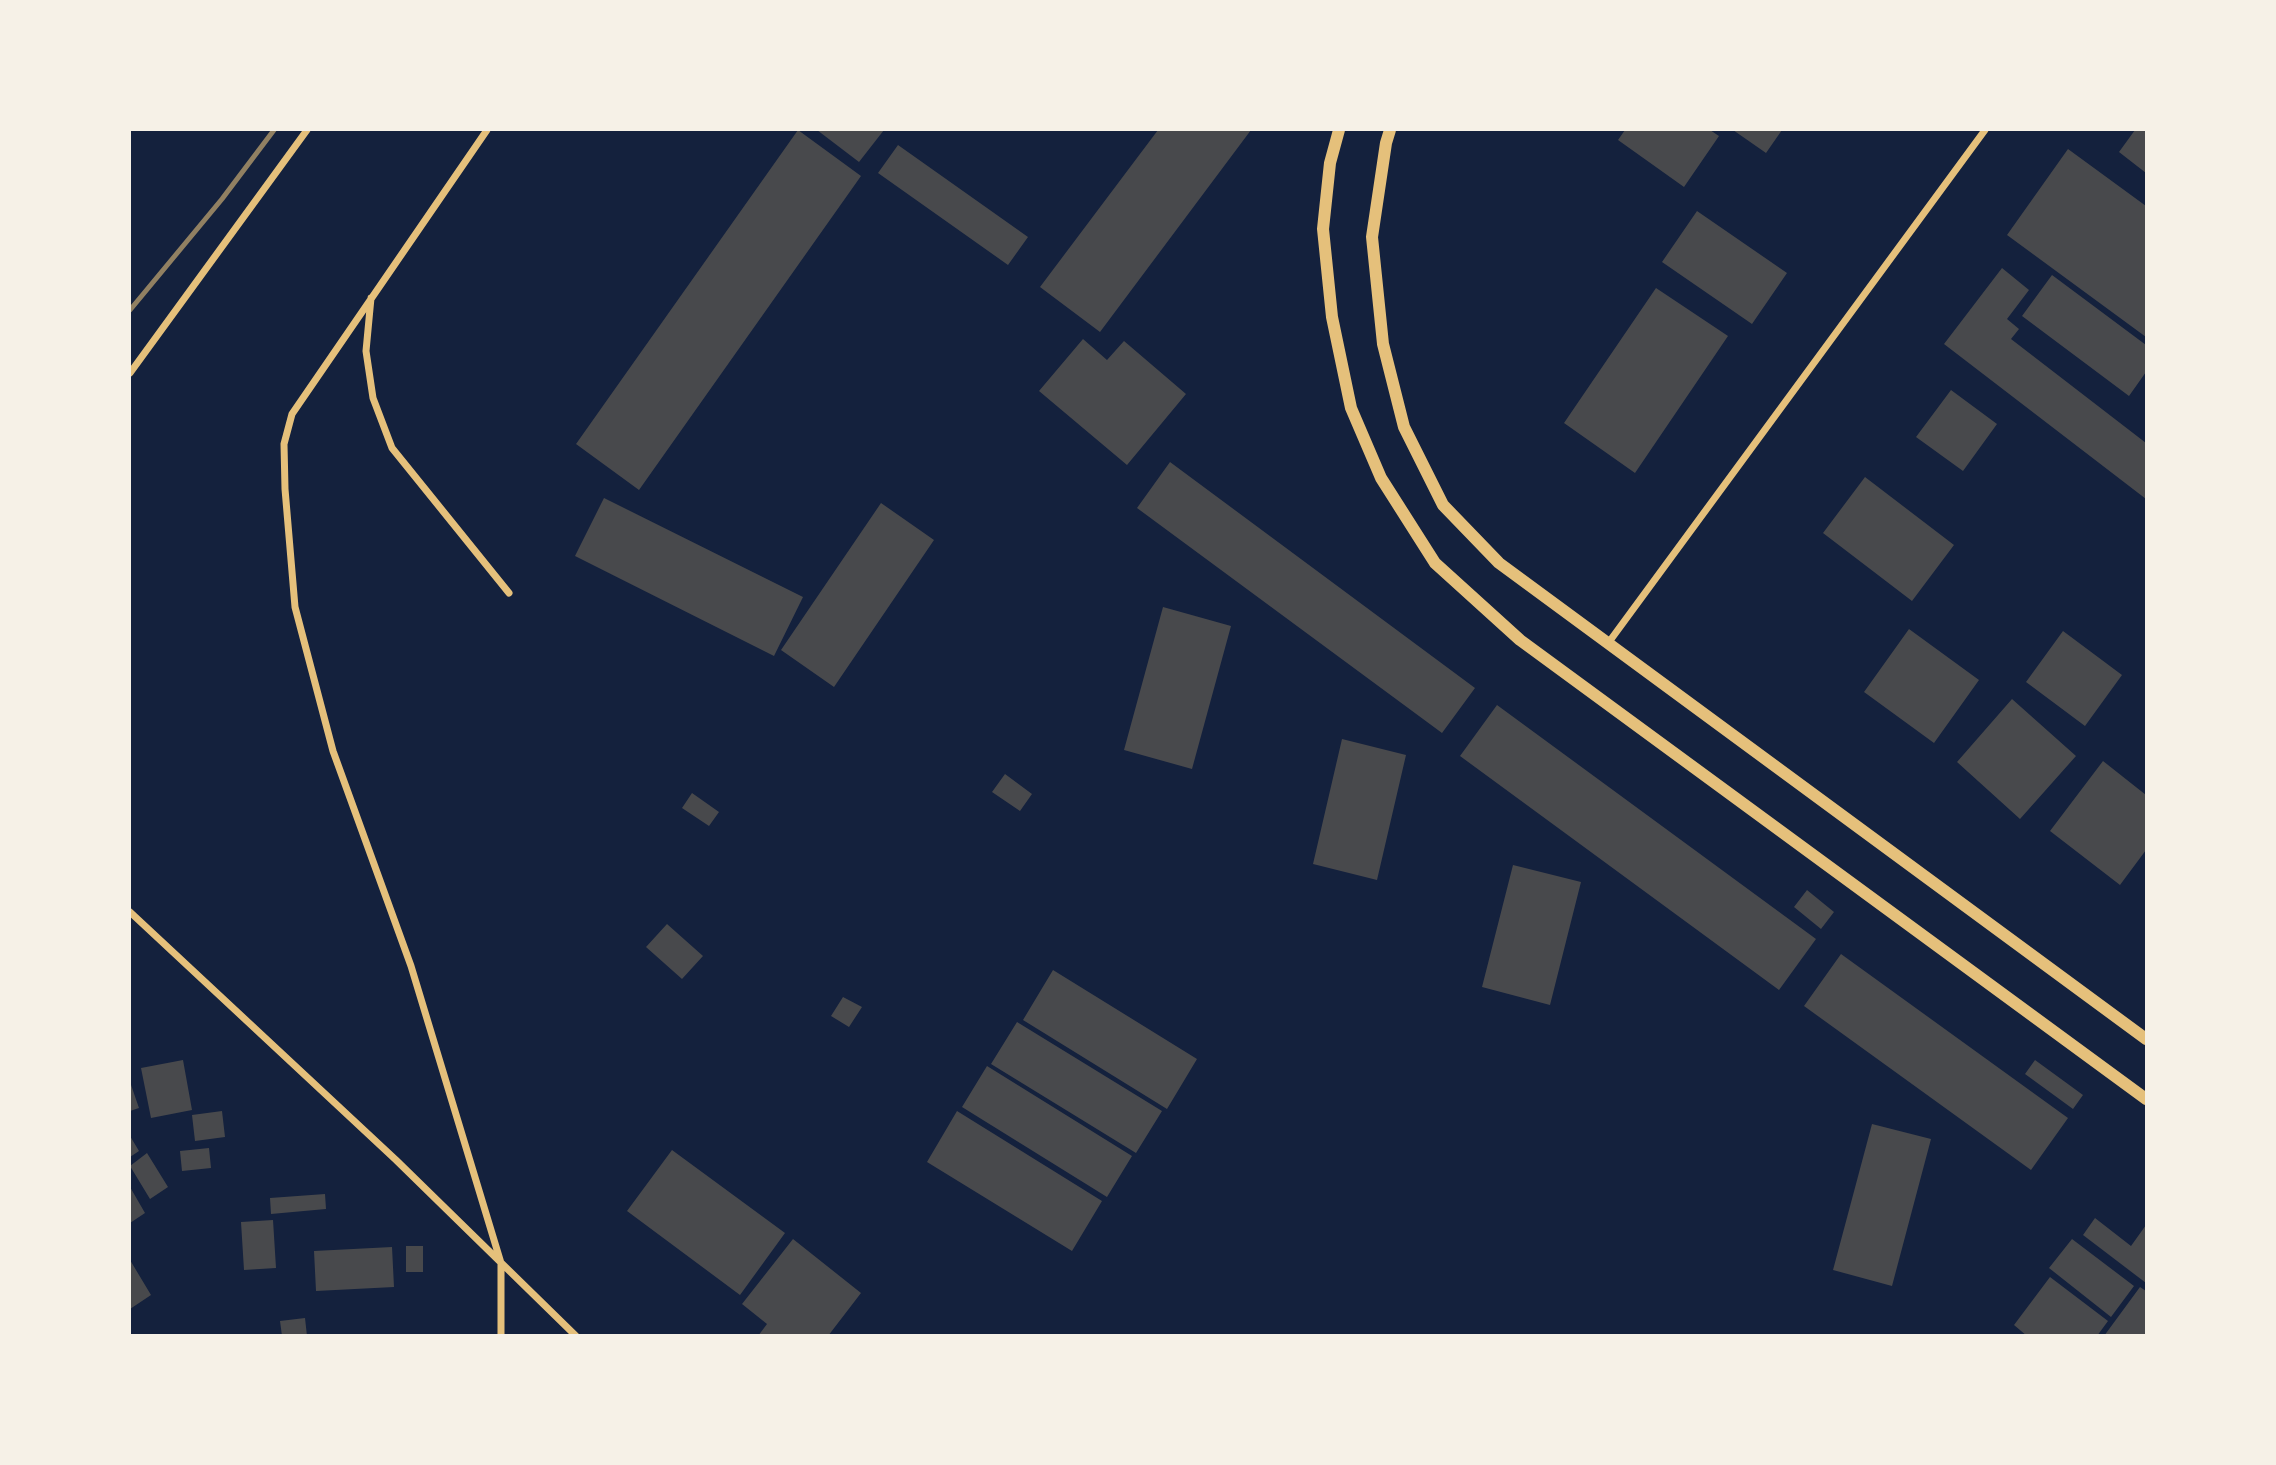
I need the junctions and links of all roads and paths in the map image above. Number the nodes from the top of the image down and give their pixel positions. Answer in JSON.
{"nodes":[{"id":1,"x":307,"y":130,"type":"edge"},
{"id":2,"x":487,"y":130,"type":"edge"},
{"id":3,"x":1339,"y":130,"type":"edge"},
{"id":4,"x":1390,"y":130,"type":"edge"},
{"id":5,"x":1985,"y":130,"type":"edge"},
{"id":6,"x":371,"y":298,"type":"junction"},
{"id":7,"x":130,"y":373,"type":"edge"},
{"id":8,"x":509,"y":593,"type":"dead end"},
{"id":9,"x":1609,"y":642,"type":"junction"},
{"id":10,"x":130,"y":912,"type":"edge"},
{"id":11,"x":2145,"y":1035,"type":"edge"},
{"id":12,"x":2147,"y":1099,"type":"edge"},
{"id":13,"x":501,"y":1263,"type":"junction"},
{"id":14,"x":501,"y":1335,"type":"edge"},
{"id":15,"x":576,"y":1335,"type":"edge"}],
"edges":[{"from":1,"to":7,"type":"street"},
{"from":2,"to":6,"type":"street"},
{"from":3,"to":12,"type":"street"},
{"from":4,"to":9,"type":"street"},
{"from":5,"to":9,"type":"street"},
{"from":6,"to":8,"type":"street"},
{"from":6,"to":13,"type":"street"},
{"from":9,"to":11,"type":"street"},
{"from":10,"to":13,"type":"street"},
{"from":13,"to":14,"type":"street"},
{"from":13,"to":15,"type":"street"}]}
